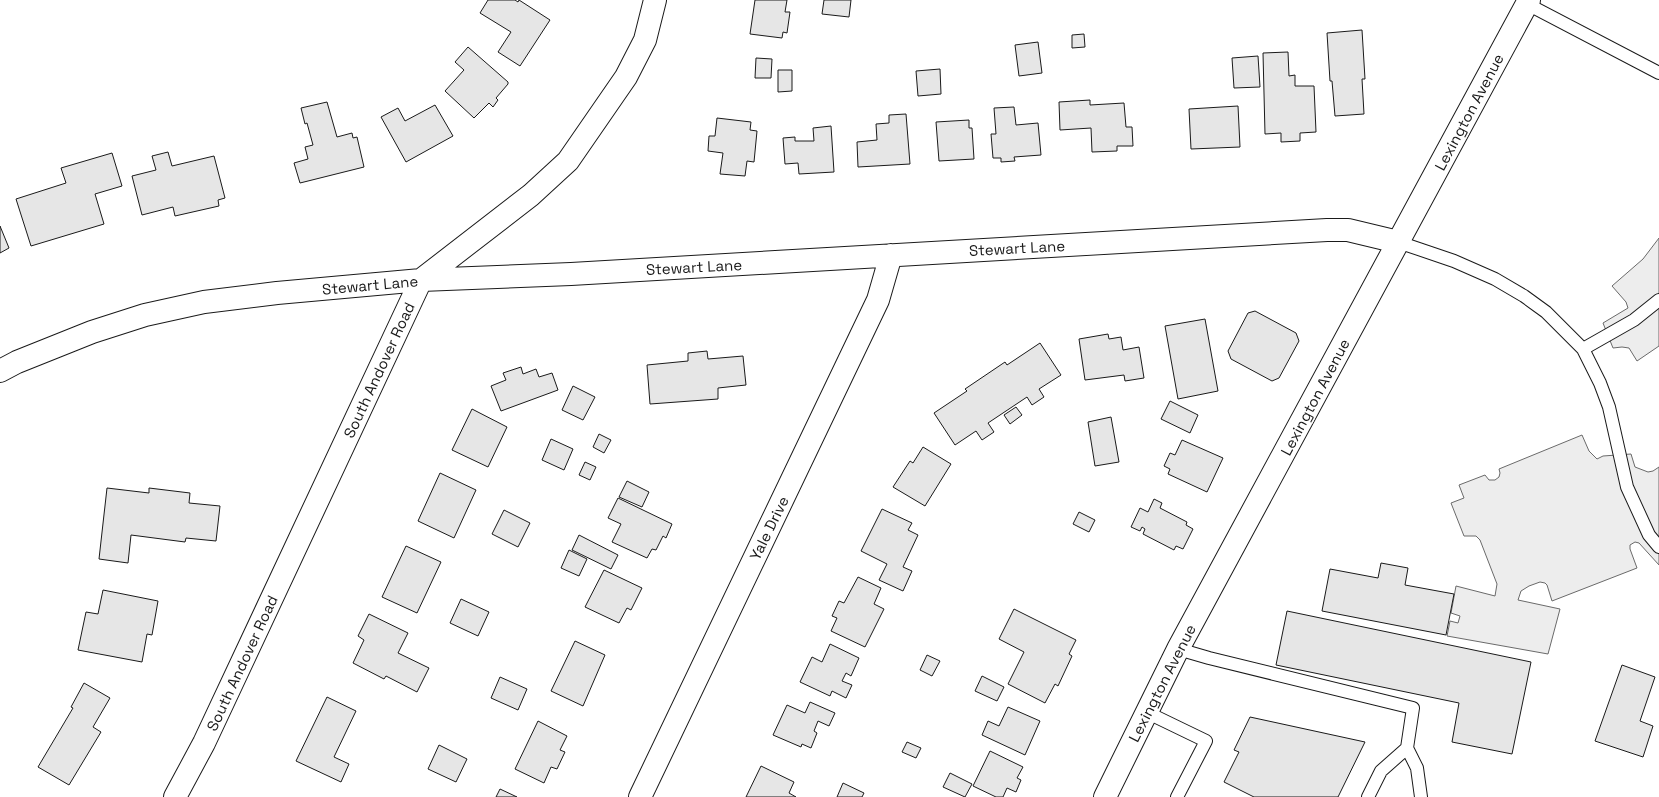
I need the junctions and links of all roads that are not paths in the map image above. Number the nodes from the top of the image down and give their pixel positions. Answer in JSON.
{"nodes":[{"id":1,"x":655,"y":0,"type":"edge"},
{"id":2,"x":1528,"y":2,"type":"edge"},
{"id":3,"x":1659,"y":73,"type":"edge"},
{"id":4,"x":1398,"y":242,"type":"junction"},
{"id":5,"x":891,"y":255,"type":"junction"},
{"id":6,"x":421,"y":280,"type":"junction"},
{"id":7,"x":1659,"y":300,"type":"edge"},
{"id":8,"x":1583,"y":349,"type":"junction"},
{"id":9,"x":0,"y":371,"type":"edge"},
{"id":10,"x":1659,"y":547,"type":"edge"},
{"id":11,"x":1178,"y":649,"type":"junction"},
{"id":12,"x":1146,"y":712,"type":"junction"},
{"id":13,"x":1407,"y":748,"type":"junction"},
{"id":14,"x":175,"y":797,"type":"edge"},
{"id":15,"x":640,"y":797,"type":"edge"},
{"id":16,"x":1105,"y":797,"type":"edge"},
{"id":17,"x":1178,"y":797,"type":"edge"},
{"id":18,"x":1368,"y":797,"type":"edge"},
{"id":19,"x":1421,"y":797,"type":"edge"}],
"edges":[{"from":1,"to":6,"type":"street","name":"South Andover Road"},
{"from":2,"to":3,"type":"lane"},
{"from":2,"to":4,"type":"street","name":"Lexington Avenue"},
{"from":4,"to":5,"type":"street","name":"Stewart Lane"},
{"from":4,"to":8,"type":"lane"},
{"from":4,"to":11,"type":"street","name":"Lexington Avenue"},
{"from":5,"to":6,"type":"street","name":"Stewart Lane"},
{"from":5,"to":15,"type":"street","name":"Yale Drive"},
{"from":6,"to":9,"type":"street","name":"Stewart Lane"},
{"from":6,"to":14,"type":"street","name":"South Andover Road"},
{"from":7,"to":8,"type":"lane"},
{"from":8,"to":10,"type":"lane"},
{"from":11,"to":12,"type":"street","name":"Lexington Avenue"},
{"from":11,"to":13,"type":"lane"},
{"from":12,"to":16,"type":"street","name":"Lexington Avenue"},
{"from":12,"to":17,"type":"lane"},
{"from":13,"to":18,"type":"lane"},
{"from":13,"to":19,"type":"lane"}]}
